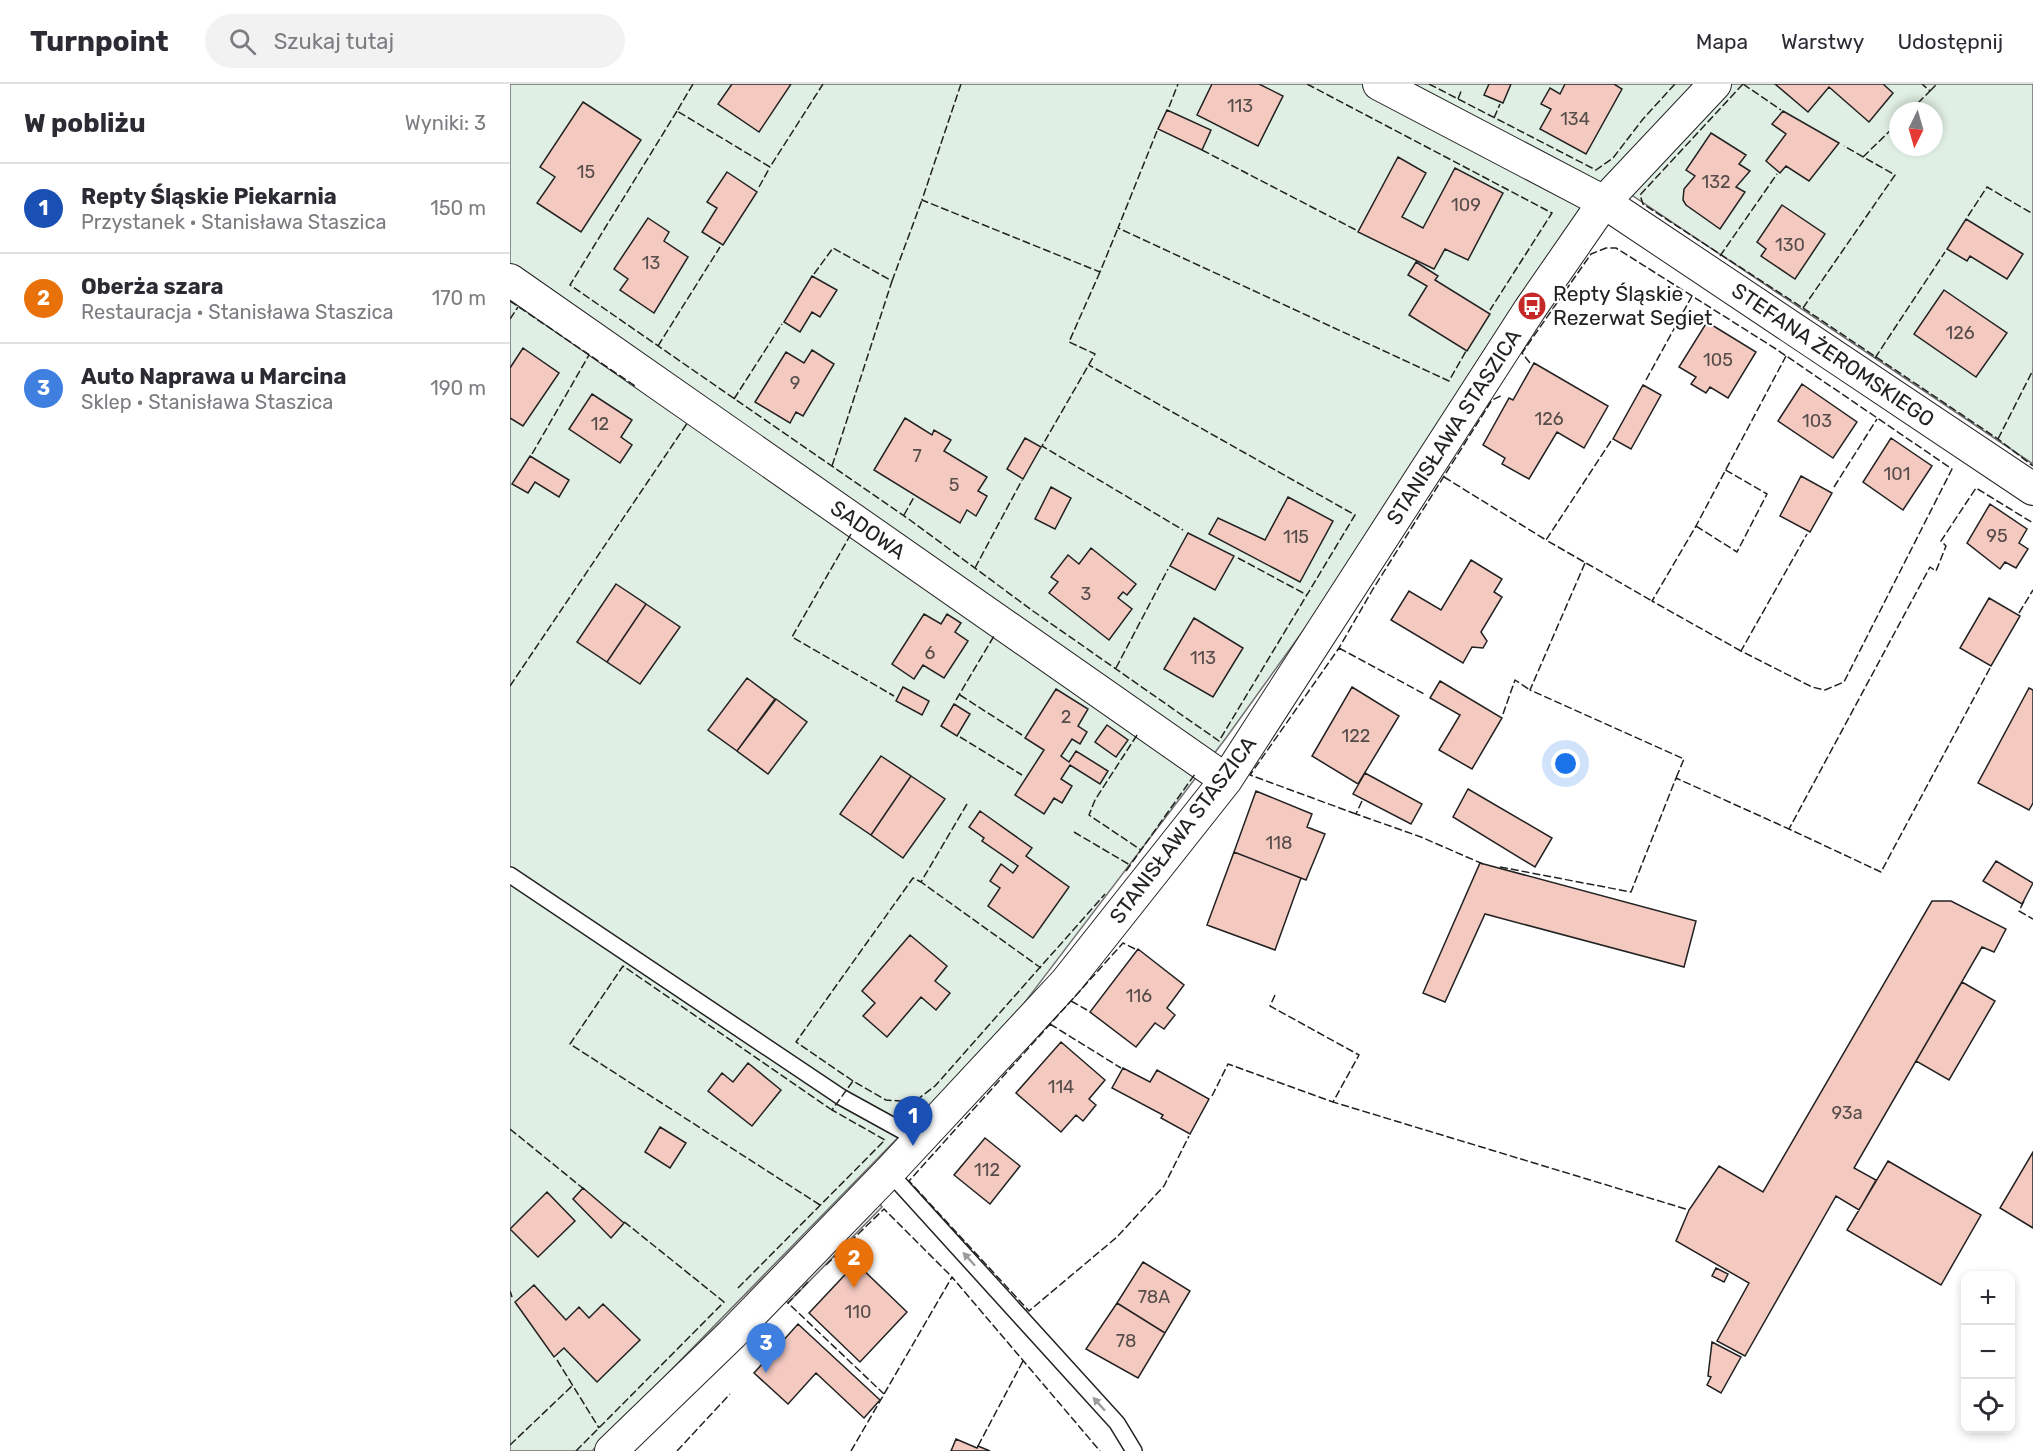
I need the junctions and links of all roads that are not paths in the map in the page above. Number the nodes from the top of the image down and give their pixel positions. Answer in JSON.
{"nodes":[{"id":1,"x":1379,"y":84,"type":"edge"},
{"id":2,"x":1715,"y":84,"type":"edge"},
{"id":3,"x":1604,"y":202,"type":"junction"},
{"id":4,"x":510,"y":280,"type":"edge"},
{"id":5,"x":2033,"y":489,"type":"edge"},
{"id":6,"x":1226,"y":780,"type":"junction"},
{"id":7,"x":510,"y":875,"type":"edge"},
{"id":8,"x":919,"y":1140,"type":"junction"},
{"id":9,"x":889,"y":1172,"type":"junction"},
{"id":10,"x":611,"y":1451,"type":"edge"},
{"id":11,"x":1134,"y":1451,"type":"edge"}],
"edges":[{"from":1,"to":3,"type":"street","name":"STEFANA ŻEROMSKIEGO"},
{"from":2,"to":3,"type":"street","name":"STANISŁAWA STASZICA"},
{"from":3,"to":5,"type":"street","name":"STEFANA ŻEROMSKIEGO"},
{"from":3,"to":6,"type":"street","name":"STANISŁAWA STASZICA"},
{"from":4,"to":6,"type":"street","name":"SADOWA"},
{"from":6,"to":8,"type":"street","name":"STANISŁAWA STASZICA"},
{"from":7,"to":8,"type":"lane"},
{"from":8,"to":9,"type":"street","name":"STANISŁAWA STASZICA"},
{"from":9,"to":10,"type":"street","name":"STANISŁAWA STASZICA"},
{"from":11,"to":9,"type":"lane","one_way":true}]}
